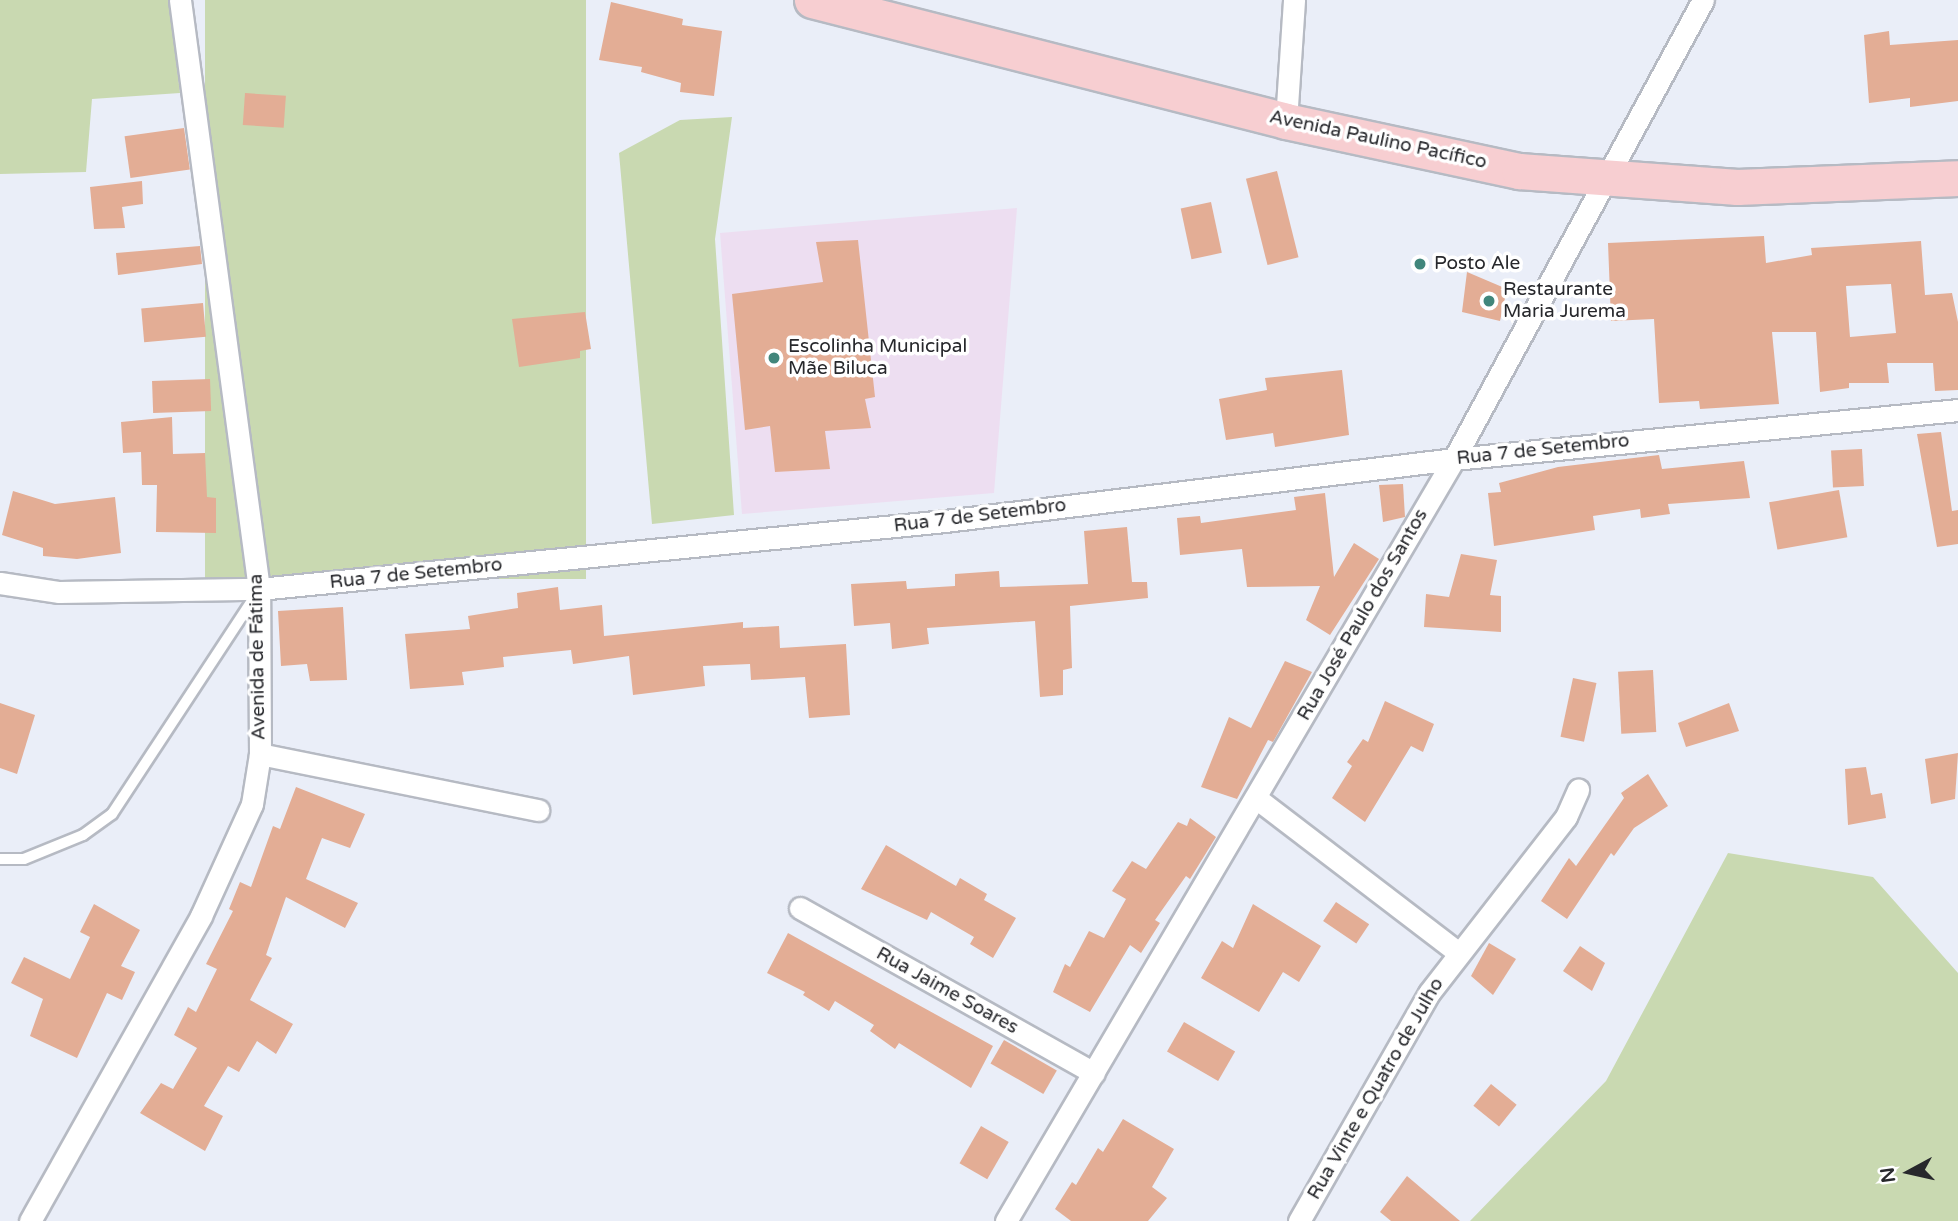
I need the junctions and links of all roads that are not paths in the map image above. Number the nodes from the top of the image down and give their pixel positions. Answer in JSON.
{"nodes":[{"id":1,"x":180,"y":0,"type":"edge"},
{"id":2,"x":812,"y":0,"type":"edge"},
{"id":3,"x":1294,"y":0,"type":"edge"},
{"id":4,"x":1703,"y":0,"type":"edge"},
{"id":5,"x":1286,"y":121,"type":"junction"},
{"id":6,"x":1958,"y":178,"type":"edge"},
{"id":7,"x":1602,"y":180,"type":"junction"},
{"id":8,"x":1957,"y":416,"type":"edge"},
{"id":9,"x":1454,"y":459,"type":"junction"},
{"id":10,"x":0,"y":583,"type":"edge"},
{"id":11,"x":259,"y":589,"type":"junction"},
{"id":12,"x":260,"y":754,"type":"junction"},
{"id":13,"x":1578,"y":790,"type":"dead end"},
{"id":14,"x":1256,"y":798,"type":"junction"},
{"id":15,"x":538,"y":810,"type":"dead end"},
{"id":16,"x":0,"y":859,"type":"edge"},
{"id":17,"x":800,"y":908,"type":"dead end"},
{"id":18,"x":1459,"y":953,"type":"junction"},
{"id":19,"x":1094,"y":1073,"type":"junction"},
{"id":20,"x":30,"y":1221,"type":"edge"},
{"id":21,"x":1006,"y":1221,"type":"edge"},
{"id":22,"x":1299,"y":1221,"type":"edge"}],
"edges":[{"from":1,"to":11,"type":"street","name":"Avenida de Fátima"},
{"from":2,"to":5,"type":"main road","name":"Avenida Paulino Pacífico"},
{"from":3,"to":5,"type":"street"},
{"from":4,"to":7,"type":"street","name":"Rua José Paulo dos Santos"},
{"from":5,"to":7,"type":"main road","name":"Avenida Paulino Pacífico"},
{"from":6,"to":7,"type":"main road","name":"Avenida Paulino Pacífico"},
{"from":7,"to":9,"type":"street","name":"Rua José Paulo dos Santos"},
{"from":8,"to":9,"type":"street","name":"Rua 7 de Setembro"},
{"from":9,"to":11,"type":"street","name":"Rua 7 de Setembro"},
{"from":9,"to":14,"type":"street","name":"Rua José Paulo dos Santos"},
{"from":10,"to":11,"type":"street","name":"Rua 7 de Setembro"},
{"from":11,"to":12,"type":"street","name":"Avenida de Fátima"},
{"from":11,"to":16,"type":"lane"},
{"from":12,"to":15,"type":"street"},
{"from":12,"to":20,"type":"street","name":"Avenida de Fátima"},
{"from":13,"to":18,"type":"street","name":"Rua Vinte e Quatro de Julho"},
{"from":14,"to":18,"type":"street"},
{"from":14,"to":19,"type":"street","name":"Rua José Paulo dos Santos"},
{"from":17,"to":19,"type":"street","name":"Rua Jaime Soares"},
{"from":18,"to":22,"type":"street","name":"Rua Vinte e Quatro de Julho"},
{"from":19,"to":21,"type":"street","name":"Rua José Paulo dos Santos"}]}
